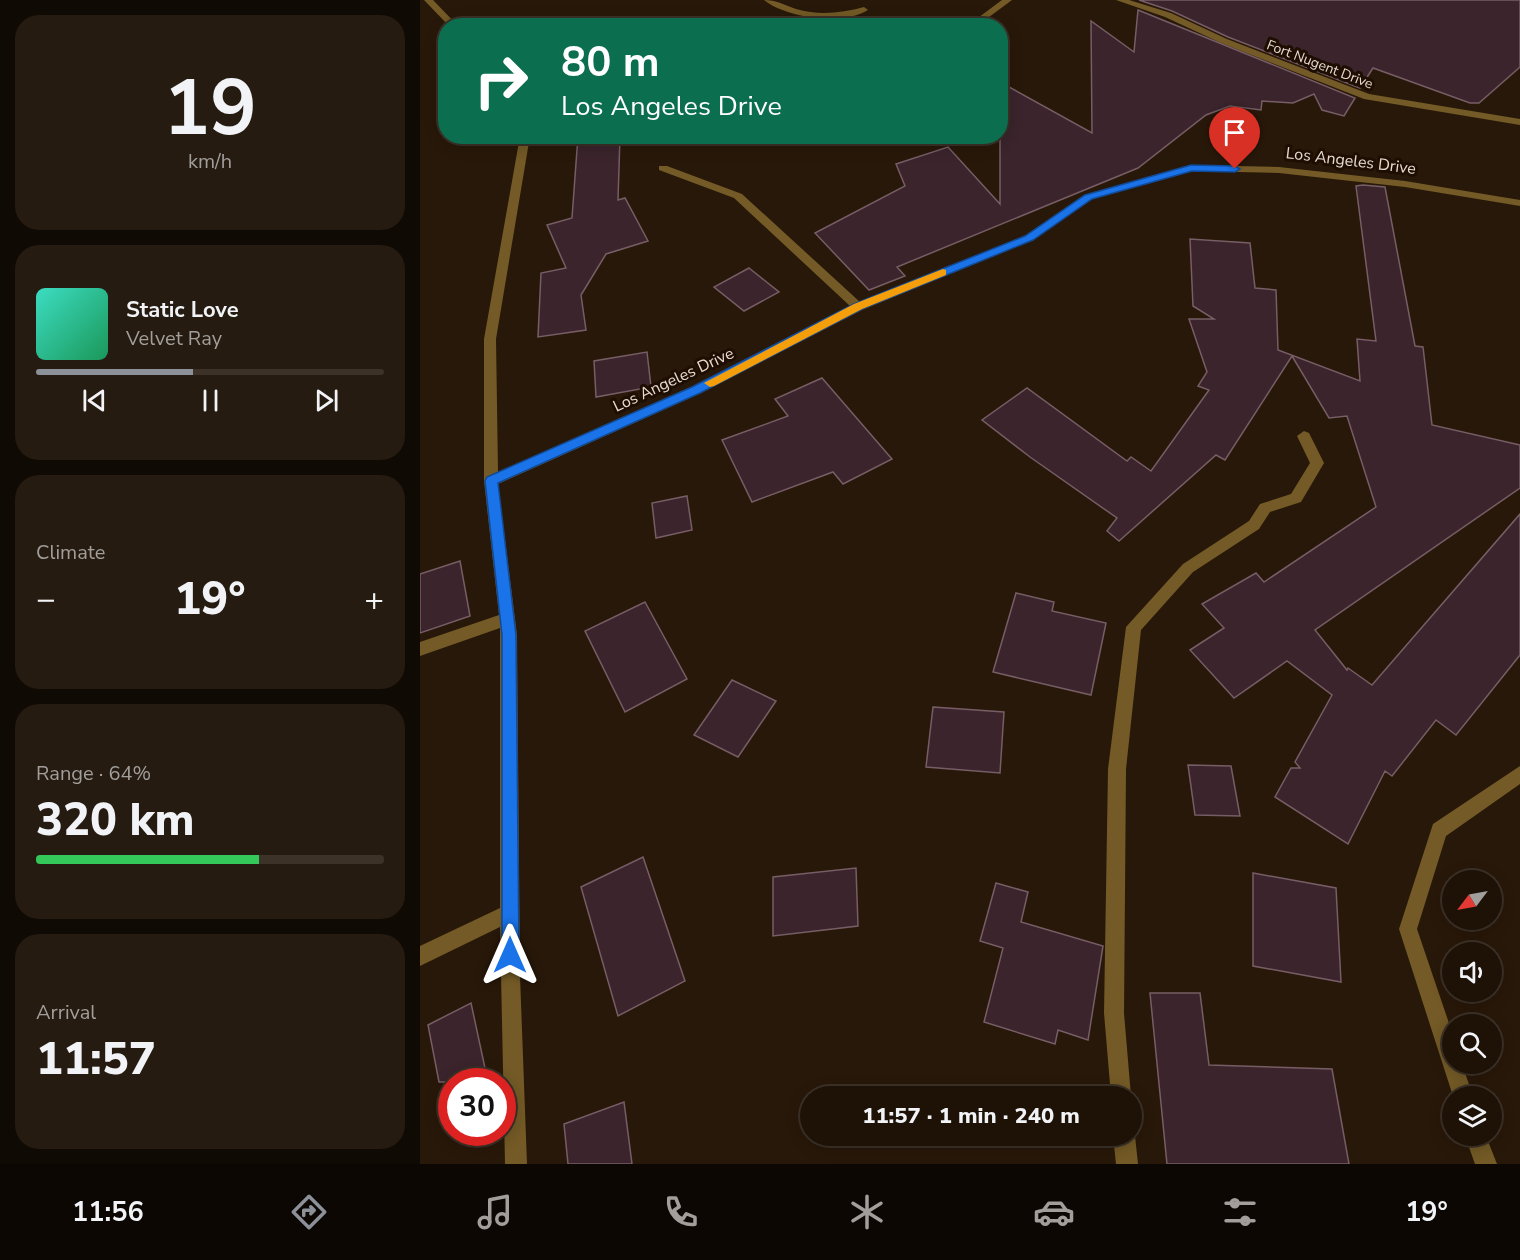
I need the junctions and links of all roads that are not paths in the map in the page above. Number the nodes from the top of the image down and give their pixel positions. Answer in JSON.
{"nodes":[{"id":1,"x":428,"y":0,"type":"edge"},
{"id":2,"x":768,"y":0,"type":"edge"},
{"id":3,"x":1008,"y":0,"type":"edge"},
{"id":4,"x":1120,"y":0,"type":"edge"},
{"id":5,"x":864,"y":10,"type":"dead end"},
{"id":6,"x":446,"y":18,"type":"edge"},
{"id":7,"x":982,"y":18,"type":"edge"},
{"id":8,"x":1520,"y":122,"type":"edge"},
{"id":9,"x":524,"y":144,"type":"edge"},
{"id":10,"x":663,"y":168,"type":"dead end"},
{"id":11,"x":1520,"y":203,"type":"edge"},
{"id":12,"x":858,"y":307,"type":"junction"},
{"id":13,"x":1304,"y":436,"type":"dead end"},
{"id":14,"x":491,"y":481,"type":"junction"},
{"id":15,"x":508,"y":619,"type":"junction"},
{"id":16,"x":420,"y":649,"type":"edge"},
{"id":17,"x":1520,"y":774,"type":"edge"},
{"id":18,"x":510,"y":913,"type":"junction"},
{"id":19,"x":420,"y":956,"type":"edge"},
{"id":20,"x":1442,"y":1032,"type":"edge"},
{"id":21,"x":1120,"y":1086,"type":"edge"},
{"id":22,"x":1125,"y":1146,"type":"edge"},
{"id":23,"x":1480,"y":1146,"type":"edge"},
{"id":24,"x":516,"y":1164,"type":"edge"},
{"id":25,"x":1127,"y":1164,"type":"edge"},
{"id":26,"x":1486,"y":1164,"type":"edge"}],
"edges":[{"from":1,"to":6,"type":"street"},
{"from":2,"to":5,"type":"street"},
{"from":3,"to":7,"type":"street"},
{"from":4,"to":8,"type":"street","name":"Fort Nugent Drive"},
{"from":9,"to":14,"type":"street"},
{"from":10,"to":12,"type":"street"},
{"from":11,"to":12,"type":"street","name":"Los Angeles Drive"},
{"from":12,"to":14,"type":"street","name":"Los Angeles Drive"},
{"from":13,"to":21,"type":"street"},
{"from":14,"to":15,"type":"street"},
{"from":15,"to":16,"type":"street"},
{"from":15,"to":18,"type":"street"},
{"from":17,"to":20,"type":"street"},
{"from":18,"to":19,"type":"street"},
{"from":18,"to":24,"type":"street"},
{"from":22,"to":25,"type":"street"},
{"from":23,"to":26,"type":"street"}]}
